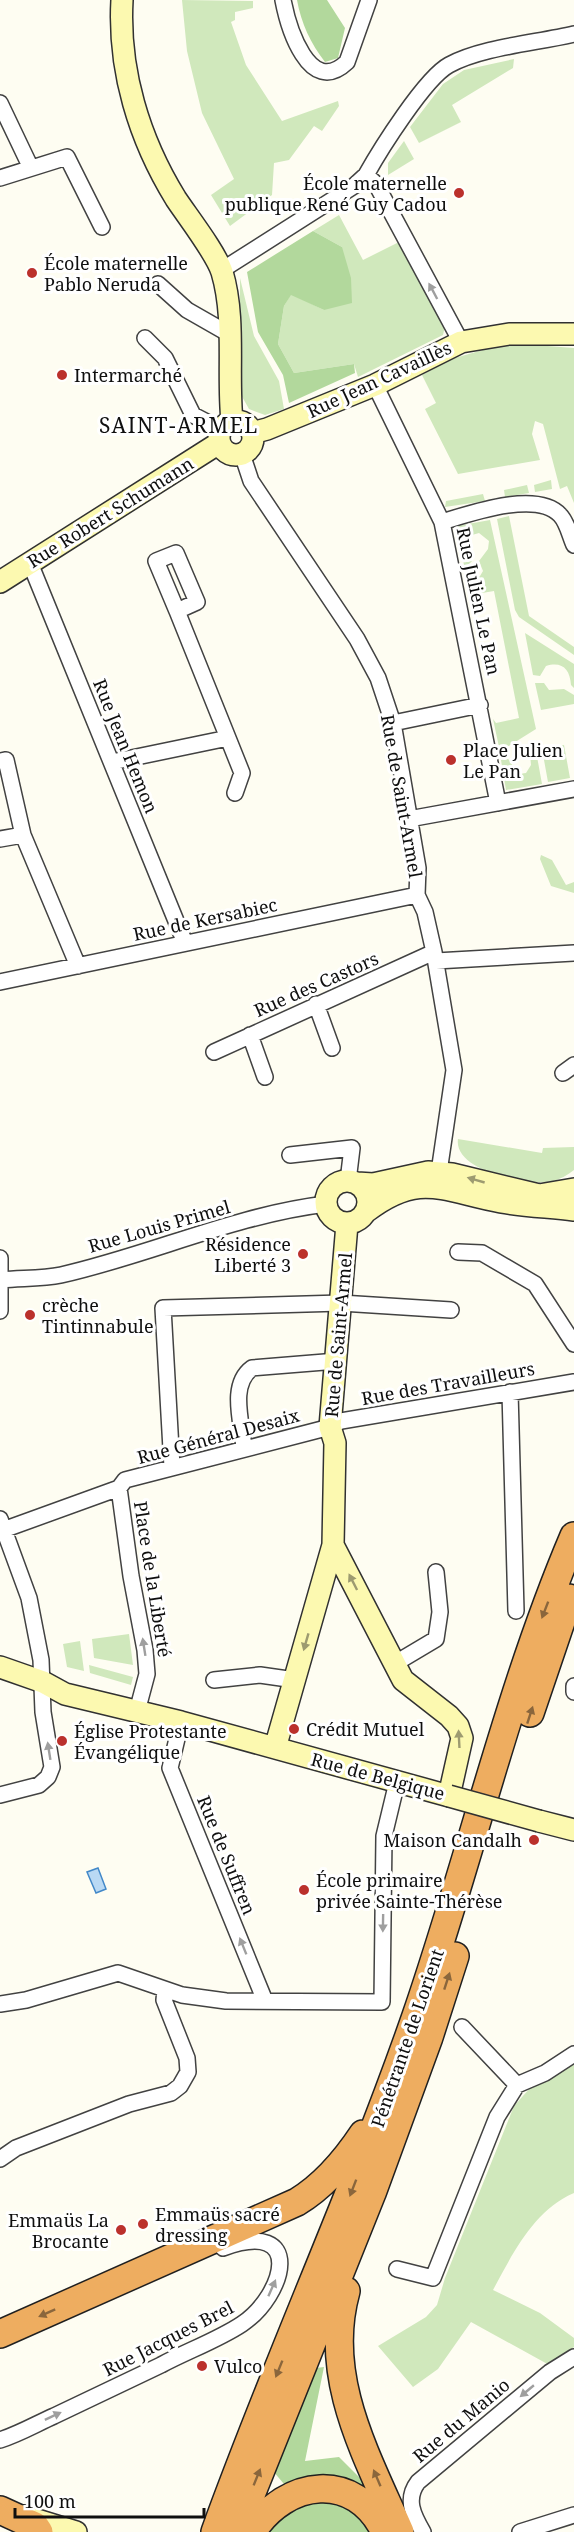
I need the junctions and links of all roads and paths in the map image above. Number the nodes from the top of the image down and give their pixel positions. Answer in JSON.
{"nodes":[{"id":1,"x":122,"y":0,"type":"edge"},
{"id":2,"x":283,"y":0,"type":"edge"},
{"id":3,"x":369,"y":0,"type":"edge"},
{"id":4,"x":574,"y":34,"type":"edge"},
{"id":5,"x":0,"y":103,"type":"edge"},
{"id":6,"x":30,"y":166,"type":"junction"},
{"id":7,"x":366,"y":175,"type":"junction"},
{"id":8,"x":0,"y":178,"type":"edge"},
{"id":9,"x":102,"y":227,"type":"dead end"},
{"id":10,"x":222,"y":270,"type":"junction"},
{"id":11,"x":158,"y":284,"type":"dead end"},
{"id":12,"x":229,"y":334,"type":"junction"},
{"id":13,"x":509,"y":334,"type":"junction"},
{"id":14,"x":574,"y":334,"type":"edge"},
{"id":15,"x":145,"y":338,"type":"dead end"},
{"id":16,"x":461,"y":342,"type":"junction"},
{"id":17,"x":574,"y":343,"type":"edge"},
{"id":18,"x":375,"y":385,"type":"junction"},
{"id":19,"x":224,"y":431,"type":"junction"},
{"id":20,"x":252,"y":433,"type":"junction"},
{"id":21,"x":242,"y":454,"type":"junction"},
{"id":22,"x":442,"y":522,"type":"junction"},
{"id":23,"x":574,"y":545,"type":"edge"},
{"id":24,"x":30,"y":563,"type":"junction"},
{"id":25,"x":0,"y":582,"type":"edge"},
{"id":26,"x":177,"y":611,"type":"dead end"},
{"id":27,"x":480,"y":705,"type":"junction"},
{"id":28,"x":393,"y":723,"type":"junction"},
{"id":29,"x":228,"y":738,"type":"junction"},
{"id":30,"x":0,"y":761,"type":"edge"},
{"id":31,"x":112,"y":762,"type":"junction"},
{"id":32,"x":574,"y":789,"type":"edge"},
{"id":33,"x":235,"y":793,"type":"dead end"},
{"id":34,"x":498,"y":803,"type":"junction"},
{"id":35,"x":410,"y":819,"type":"junction"},
{"id":36,"x":23,"y":835,"type":"junction"},
{"id":37,"x":0,"y":839,"type":"edge"},
{"id":38,"x":417,"y":895,"type":"junction"},
{"id":39,"x":184,"y":944,"type":"junction"},
{"id":40,"x":574,"y":953,"type":"edge"},
{"id":41,"x":435,"y":957,"type":"junction"},
{"id":42,"x":78,"y":966,"type":"junction"},
{"id":43,"x":0,"y":982,"type":"edge"},
{"id":44,"x":316,"y":1004,"type":"junction"},
{"id":45,"x":250,"y":1035,"type":"junction"},
{"id":46,"x":332,"y":1048,"type":"dead end"},
{"id":47,"x":214,"y":1052,"type":"dead end"},
{"id":48,"x":265,"y":1077,"type":"dead end"},
{"id":49,"x":290,"y":1155,"type":"dead end"},
{"id":50,"x":439,"y":1172,"type":"junction"},
{"id":51,"x":352,"y":1182,"type":"junction"},
{"id":52,"x":574,"y":1189,"type":"edge"},
{"id":53,"x":326,"y":1204,"type":"junction"},
{"id":54,"x":574,"y":1210,"type":"edge"},
{"id":55,"x":367,"y":1211,"type":"junction"},
{"id":56,"x":347,"y":1224,"type":"junction"},
{"id":57,"x":458,"y":1252,"type":"dead end"},
{"id":58,"x":0,"y":1258,"type":"edge"},
{"id":59,"x":1,"y":1287,"type":"edge"},
{"id":60,"x":341,"y":1303,"type":"junction"},
{"id":61,"x":451,"y":1310,"type":"dead end"},
{"id":62,"x":0,"y":1311,"type":"edge"},
{"id":63,"x":574,"y":1344,"type":"edge"},
{"id":64,"x":337,"y":1361,"type":"junction"},
{"id":65,"x":574,"y":1382,"type":"edge"},
{"id":66,"x":510,"y":1392,"type":"junction"},
{"id":67,"x":330,"y":1427,"type":"junction"},
{"id":68,"x":244,"y":1448,"type":"junction"},
{"id":69,"x":172,"y":1467,"type":"junction"},
{"id":70,"x":119,"y":1488,"type":"junction"},
{"id":71,"x":2,"y":1524,"type":"edge"},
{"id":72,"x":574,"y":1527,"type":"edge"},
{"id":73,"x":574,"y":1536,"type":"edge"},
{"id":74,"x":333,"y":1545,"type":"junction"},
{"id":75,"x":436,"y":1572,"type":"dead end"},
{"id":76,"x":567,"y":1577,"type":"edge"},
{"id":77,"x":516,"y":1611,"type":"dead end"},
{"id":78,"x":394,"y":1664,"type":"junction"},
{"id":79,"x":5,"y":1669,"type":"edge"},
{"id":80,"x":43,"y":1678,"type":"junction"},
{"id":81,"x":214,"y":1680,"type":"dead end"},
{"id":82,"x":295,"y":1680,"type":"junction"},
{"id":83,"x":574,"y":1686,"type":"edge"},
{"id":84,"x":574,"y":1692,"type":"edge"},
{"id":85,"x":139,"y":1704,"type":"junction"},
{"id":86,"x":181,"y":1722,"type":"junction"},
{"id":87,"x":276,"y":1748,"type":"junction"},
{"id":88,"x":398,"y":1782,"type":"junction"},
{"id":89,"x":0,"y":1795,"type":"edge"},
{"id":90,"x":449,"y":1796,"type":"junction"},
{"id":91,"x":574,"y":1830,"type":"edge"},
{"id":92,"x":165,"y":1990,"type":"junction"},
{"id":93,"x":423,"y":1995,"type":"junction"},
{"id":94,"x":266,"y":2001,"type":"junction"},
{"id":95,"x":0,"y":2004,"type":"edge"},
{"id":96,"x":462,"y":2027,"type":"dead end"},
{"id":97,"x":429,"y":2037,"type":"junction"},
{"id":98,"x":574,"y":2054,"type":"edge"},
{"id":99,"x":517,"y":2085,"type":"junction"},
{"id":100,"x":0,"y":2159,"type":"edge"},
{"id":101,"x":397,"y":2269,"type":"dead end"},
{"id":102,"x":74,"y":2301,"type":"junction"},
{"id":103,"x":0,"y":2334,"type":"edge"},
{"id":104,"x":574,"y":2356,"type":"edge"},
{"id":105,"x":0,"y":2440,"type":"edge"},
{"id":106,"x":0,"y":2510,"type":"edge"},
{"id":107,"x":574,"y":2515,"type":"edge"},
{"id":108,"x":39,"y":2532,"type":"edge"},
{"id":109,"x":76,"y":2532,"type":"edge"},
{"id":110,"x":215,"y":2532,"type":"edge"},
{"id":111,"x":236,"y":2532,"type":"edge"},
{"id":112,"x":252,"y":2532,"type":"edge"},
{"id":113,"x":385,"y":2532,"type":"edge"},
{"id":114,"x":400,"y":2532,"type":"edge"},
{"id":115,"x":423,"y":2532,"type":"edge"},
{"id":116,"x":520,"y":2532,"type":"edge"}],
"edges":[{"from":1,"to":10,"type":"street"},
{"from":2,"to":3,"type":"street"},
{"from":4,"to":7,"type":"street"},
{"from":5,"to":6,"type":"street"},
{"from":6,"to":8,"type":"street"},
{"from":6,"to":9,"type":"street"},
{"from":7,"to":10,"type":"street"},
{"from":16,"to":7,"type":"street","one_way":true},
{"from":10,"to":12,"type":"street"},
{"from":11,"to":12,"type":"street"},
{"from":12,"to":19,"type":"street"},
{"from":13,"to":14,"type":"street","name":"Rue Jean Cavaillès"},
{"from":13,"to":16,"type":"street","name":"Rue Jean Cavaillès"},
{"from":13,"to":17,"type":"street","name":"Rue Jean Cavaillès"},
{"from":15,"to":19,"type":"street"},
{"from":16,"to":18,"type":"street","name":"Rue Jean Cavaillès"},
{"from":18,"to":20,"type":"street","name":"Rue Jean Cavaillès"},
{"from":18,"to":22,"type":"street","name":"Rue Julien Le Pan"},
{"from":19,"to":20,"type":"street"},
{"from":19,"to":21,"type":"street"},
{"from":19,"to":24,"type":"street","name":"Rue Robert Schumann"},
{"from":20,"to":21,"type":"street"},
{"from":21,"to":28,"type":"street","name":"Rue de Saint-Armel"},
{"from":22,"to":23,"type":"street"},
{"from":22,"to":27,"type":"street","name":"Rue Julien Le Pan"},
{"from":24,"to":25,"type":"street","name":"Rue Robert Schumann"},
{"from":24,"to":31,"type":"street","name":"Rue Jean Hemon"},
{"from":26,"to":29,"type":"street"},
{"from":27,"to":28,"type":"street"},
{"from":27,"to":34,"type":"street","name":"Rue Julien Le Pan"},
{"from":28,"to":35,"type":"street","name":"Rue de Saint-Armel"},
{"from":29,"to":31,"type":"street"},
{"from":29,"to":33,"type":"street"},
{"from":30,"to":36,"type":"street"},
{"from":31,"to":39,"type":"street","name":"Rue Jean Hemon"},
{"from":32,"to":34,"type":"street"},
{"from":34,"to":35,"type":"street"},
{"from":35,"to":38,"type":"street","name":"Rue de Saint-Armel"},
{"from":36,"to":37,"type":"street"},
{"from":36,"to":42,"type":"street"},
{"from":38,"to":39,"type":"street","name":"Rue de Kersabiec"},
{"from":38,"to":41,"type":"street","name":"Rue de Saint-Armel"},
{"from":39,"to":42,"type":"street","name":"Rue de Kersabiec"},
{"from":40,"to":41,"type":"street"},
{"from":41,"to":44,"type":"street","name":"Rue des Castors"},
{"from":41,"to":50,"type":"street","name":"Rue de Saint-Armel"},
{"from":42,"to":43,"type":"street","name":"Rue de Kersabiec"},
{"from":44,"to":45,"type":"street","name":"Rue des Castors"},
{"from":44,"to":46,"type":"street"},
{"from":45,"to":47,"type":"street","name":"Rue des Castors"},
{"from":45,"to":48,"type":"street"},
{"from":49,"to":51,"type":"street"},
{"from":50,"to":51,"type":"street"},
{"from":52,"to":50,"type":"street","one_way":true},
{"from":51,"to":53,"type":"street"},
{"from":51,"to":55,"type":"street"},
{"from":53,"to":56,"type":"street"},
{"from":53,"to":59,"type":"street","name":"Rue Louis Primel"},
{"from":54,"to":55,"type":"street"},
{"from":55,"to":56,"type":"street"},
{"from":56,"to":60,"type":"street","name":"Rue de Saint-Armel"},
{"from":57,"to":63,"type":"street"},
{"from":58,"to":59,"type":"street"},
{"from":59,"to":62,"type":"street"},
{"from":60,"to":61,"type":"street"},
{"from":60,"to":64,"type":"street","name":"Rue de Saint-Armel"},
{"from":60,"to":69,"type":"street"},
{"from":64,"to":67,"type":"street","name":"Rue de Saint-Armel"},
{"from":64,"to":68,"type":"street"},
{"from":65,"to":66,"type":"street","name":"Rue des Travailleurs"},
{"from":66,"to":67,"type":"street","name":"Rue des Travailleurs"},
{"from":66,"to":77,"type":"street"},
{"from":67,"to":68,"type":"street","name":"Rue Général Desaix"},
{"from":67,"to":74,"type":"street","name":"Rue de Saint-Armel"},
{"from":68,"to":69,"type":"street","name":"Rue Général Desaix"},
{"from":69,"to":70,"type":"street","name":"Rue Général Desaix"},
{"from":70,"to":71,"type":"street","name":"Place de la Liberté"},
{"from":85,"to":70,"type":"street","name":"Place de la Liberté","one_way":true},
{"from":71,"to":80,"type":"street","name":"Place de la Liberté"},
{"from":72,"to":76,"type":"highway"},
{"from":73,"to":76,"type":"highway","name":"Pénétrante de Lorient"},
{"from":78,"to":74,"type":"street","name":"Rue de Saint-Armel","one_way":true},
{"from":74,"to":82,"type":"street","one_way":true},
{"from":75,"to":78,"type":"street"},
{"from":76,"to":93,"type":"highway","name":"Pénétrante de Lorient","one_way":true},
{"from":97,"to":76,"type":"highway","name":"Pénétrante de Lorient","one_way":true},
{"from":90,"to":78,"type":"street","name":"Rue de Saint-Armel","one_way":true},
{"from":79,"to":80,"type":"street","name":"Rue de Belgique"},
{"from":80,"to":85,"type":"street","name":"Rue de Belgique"},
{"from":80,"to":86,"type":"street","name":"Rue de Belgique"},
{"from":89,"to":80,"type":"street","name":"Place de la Liberté","one_way":true},
{"from":81,"to":82,"type":"street"},
{"from":82,"to":87,"type":"street"},
{"from":83,"to":84,"type":"street"},
{"from":85,"to":86,"type":"street","name":"Rue de Belgique"},
{"from":86,"to":87,"type":"street","name":"Rue de Belgique"},
{"from":94,"to":86,"type":"street","name":"Rue de Suffren","one_way":true},
{"from":87,"to":88,"type":"street","name":"Rue de Belgique"},
{"from":88,"to":90,"type":"street","name":"Rue de Belgique"},
{"from":88,"to":94,"type":"street","one_way":true},
{"from":90,"to":91,"type":"street","name":"Rue de Belgique","bridge":true},
{"from":92,"to":94,"type":"street"},
{"from":92,"to":95,"type":"street"},
{"from":92,"to":100,"type":"street"},
{"from":93,"to":102,"type":"highway"},
{"from":93,"to":110,"type":"highway","name":"Pénétrante de Lorient","one_way":true},
{"from":96,"to":99,"type":"street"},
{"from":111,"to":97,"type":"highway","name":"Pénétrante de Lorient","one_way":true},
{"from":114,"to":97,"type":"highway","one_way":true},
{"from":98,"to":99,"type":"street"},
{"from":99,"to":101,"type":"street"},
{"from":102,"to":103,"type":"highway","one_way":true},
{"from":105,"to":102,"type":"street","name":"Rue Jacques Brel","one_way":true},
{"from":104,"to":115,"type":"street","name":"Rue du Manio","one_way":true},
{"from":106,"to":108,"type":"highway"},
{"from":106,"to":109,"type":"street"},
{"from":107,"to":116,"type":"street"},
{"from":112,"to":113,"type":"highway"}]}
